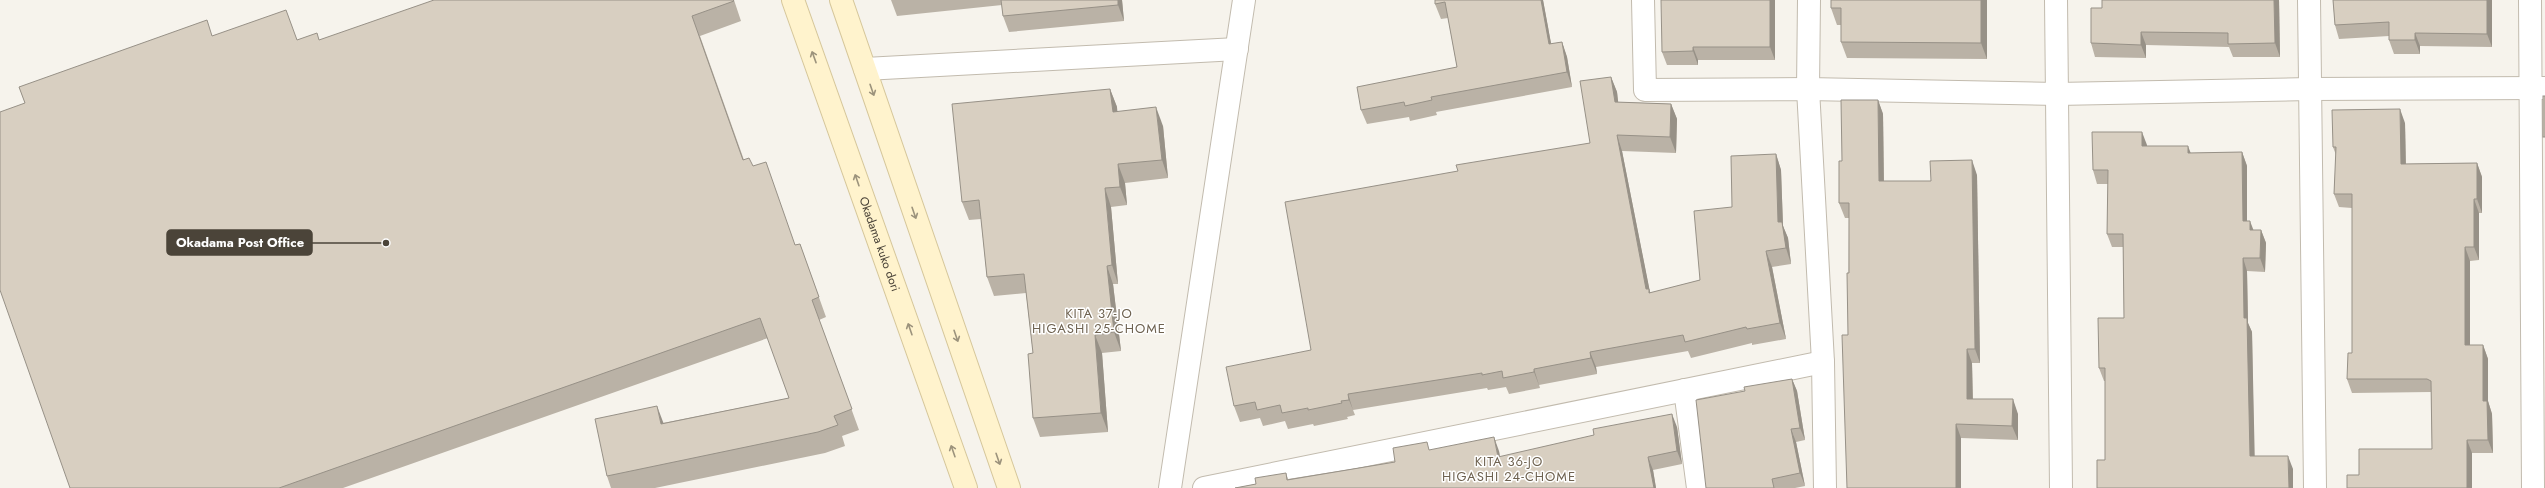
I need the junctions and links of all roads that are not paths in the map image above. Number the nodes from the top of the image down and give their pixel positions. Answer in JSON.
{"nodes":[{"id":1,"x":793,"y":0,"type":"edge"},
{"id":2,"x":841,"y":0,"type":"edge"},
{"id":3,"x":1244,"y":0,"type":"edge"},
{"id":4,"x":1643,"y":0,"type":"edge"},
{"id":5,"x":1809,"y":0,"type":"edge"},
{"id":6,"x":2056,"y":0,"type":"edge"},
{"id":7,"x":2309,"y":0,"type":"edge"},
{"id":8,"x":2530,"y":0,"type":"edge"},
{"id":9,"x":1237,"y":49,"type":"junction"},
{"id":10,"x":865,"y":69,"type":"junction"},
{"id":11,"x":2538,"y":88,"type":"edge"},
{"id":12,"x":1808,"y":89,"type":"junction"},
{"id":13,"x":2310,"y":89,"type":"junction"},
{"id":14,"x":2057,"y":94,"type":"junction"},
{"id":15,"x":1823,"y":362,"type":"junction"},
{"id":16,"x":1685,"y":390,"type":"junction"},
{"id":17,"x":966,"y":488,"type":"edge"},
{"id":18,"x":1009,"y":488,"type":"edge"},
{"id":19,"x":1170,"y":488,"type":"edge"},
{"id":20,"x":1204,"y":488,"type":"edge"},
{"id":21,"x":1698,"y":488,"type":"edge"},
{"id":22,"x":1825,"y":488,"type":"edge"},
{"id":23,"x":2061,"y":488,"type":"edge"},
{"id":24,"x":2315,"y":488,"type":"edge"},
{"id":25,"x":2533,"y":488,"type":"edge"}],
"edges":[{"from":17,"to":1,"type":"main road","name":"Okadama kuko dori","one_way":true},
{"from":2,"to":10,"type":"main road"},
{"from":3,"to":9,"type":"street"},
{"from":4,"to":12,"type":"street"},
{"from":5,"to":12,"type":"street"},
{"from":6,"to":14,"type":"street"},
{"from":7,"to":13,"type":"street"},
{"from":8,"to":11,"type":"street"},
{"from":9,"to":10,"type":"street"},
{"from":9,"to":19,"type":"street"},
{"from":10,"to":18,"type":"main road","one_way":true},
{"from":11,"to":13,"type":"street"},
{"from":11,"to":25,"type":"street"},
{"from":12,"to":14,"type":"street"},
{"from":12,"to":15,"type":"street"},
{"from":13,"to":14,"type":"street"},
{"from":13,"to":24,"type":"street"},
{"from":14,"to":23,"type":"street"},
{"from":15,"to":16,"type":"street"},
{"from":15,"to":22,"type":"street"},
{"from":16,"to":20,"type":"street"},
{"from":16,"to":21,"type":"street"}]}
